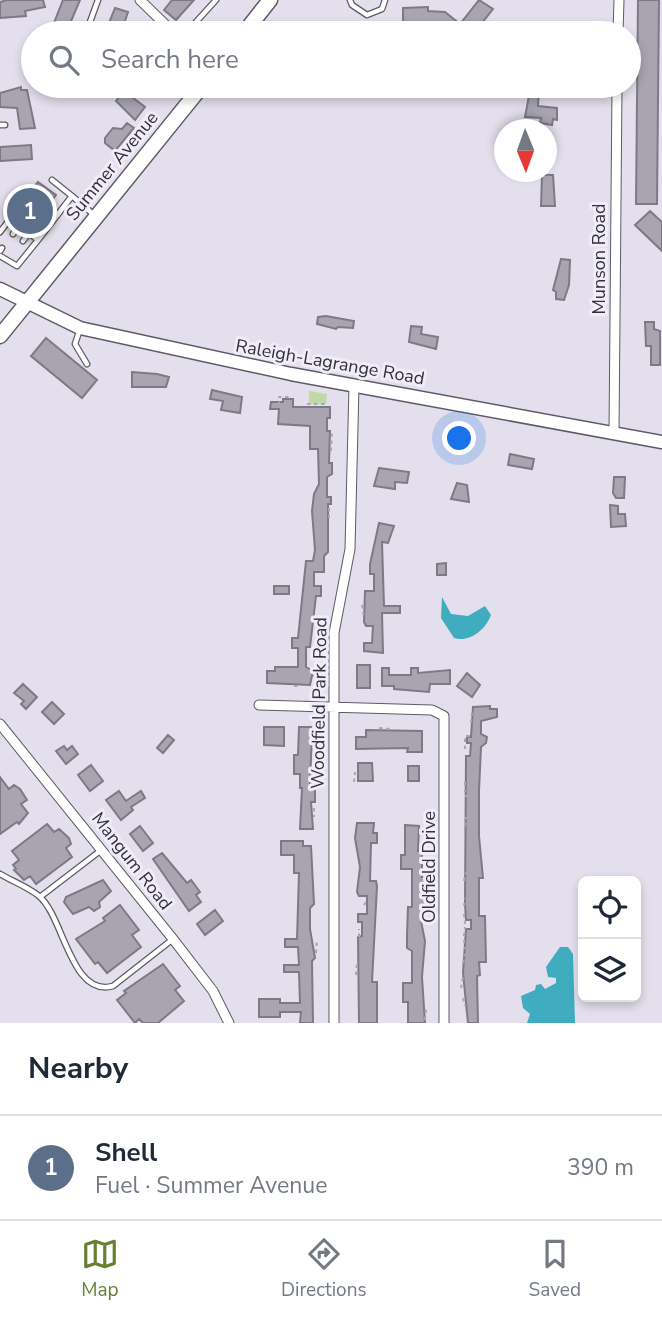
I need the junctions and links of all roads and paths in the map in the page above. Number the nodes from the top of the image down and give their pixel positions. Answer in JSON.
{"nodes":[{"id":1,"x":98,"y":0,"type":"edge"},
{"id":2,"x":140,"y":0,"type":"edge"},
{"id":3,"x":216,"y":0,"type":"edge"},
{"id":4,"x":270,"y":0,"type":"edge"},
{"id":5,"x":350,"y":0,"type":"edge"},
{"id":6,"x":385,"y":0,"type":"edge"},
{"id":7,"x":619,"y":0,"type":"edge"},
{"id":8,"x":90,"y":21,"type":"edge"},
{"id":9,"x":162,"y":21,"type":"edge"},
{"id":10,"x":197,"y":21,"type":"edge"},
{"id":11,"x":253,"y":21,"type":"edge"},
{"id":12,"x":618,"y":21,"type":"edge"},
{"id":13,"x":192,"y":98,"type":"edge"},
{"id":14,"x":617,"y":98,"type":"edge"},
{"id":15,"x":52,"y":180,"type":"dead end"},
{"id":16,"x":72,"y":196,"type":"junction"},
{"id":17,"x":97,"y":217,"type":"junction"},
{"id":18,"x":19,"y":225,"type":"junction"},
{"id":19,"x":0,"y":232,"type":"edge"},
{"id":20,"x":13,"y":233,"type":"dead end"},
{"id":21,"x":29,"y":233,"type":"junction"},
{"id":22,"x":38,"y":240,"type":"junction"},
{"id":23,"x":23,"y":241,"type":"dead end"},
{"id":24,"x":1,"y":251,"type":"edge"},
{"id":25,"x":12,"y":255,"type":"dead end"},
{"id":26,"x":8,"y":261,"type":"junction"},
{"id":27,"x":0,"y":289,"type":"edge"},
{"id":28,"x":28,"y":302,"type":"junction"},
{"id":29,"x":80,"y":328,"type":"junction"},
{"id":30,"x":0,"y":336,"type":"edge"},
{"id":31,"x":87,"y":364,"type":"dead end"},
{"id":32,"x":354,"y":385,"type":"junction"},
{"id":33,"x":289,"y":397,"type":"dead end"},
{"id":34,"x":307,"y":404,"type":"dead end"},
{"id":35,"x":328,"y":404,"type":"dead end"},
{"id":36,"x":279,"y":405,"type":"dead end"},
{"id":37,"x":332,"y":430,"type":"dead end"},
{"id":38,"x":614,"y":433,"type":"junction"},
{"id":39,"x":662,"y":442,"type":"edge"},
{"id":40,"x":331,"y":451,"type":"dead end"},
{"id":41,"x":328,"y":508,"type":"dead end"},
{"id":42,"x":329,"y":518,"type":"dead end"},
{"id":43,"x":362,"y":605,"type":"dead end"},
{"id":44,"x":364,"y":618,"type":"dead end"},
{"id":45,"x":313,"y":676,"type":"dead end"},
{"id":46,"x":325,"y":676,"type":"dead end"},
{"id":47,"x":301,"y":685,"type":"dead end"},
{"id":48,"x":293,"y":686,"type":"dead end"},
{"id":49,"x":259,"y":705,"type":"dead end"},
{"id":50,"x":333,"y":707,"type":"junction"},
{"id":51,"x":472,"y":712,"type":"dead end"},
{"id":52,"x":471,"y":723,"type":"dead end"},
{"id":53,"x":0,"y":724,"type":"edge"},
{"id":54,"x":379,"y":728,"type":"dead end"},
{"id":55,"x":391,"y":729,"type":"dead end"},
{"id":56,"x":470,"y":736,"type":"dead end"},
{"id":57,"x":313,"y":740,"type":"dead end"},
{"id":58,"x":324,"y":740,"type":"dead end"},
{"id":59,"x":465,"y":750,"type":"dead end"},
{"id":60,"x":355,"y":772,"type":"dead end"},
{"id":61,"x":354,"y":782,"type":"dead end"},
{"id":62,"x":465,"y":782,"type":"dead end"},
{"id":63,"x":467,"y":796,"type":"dead end"},
{"id":64,"x":314,"y":808,"type":"dead end"},
{"id":65,"x":314,"y":817,"type":"dead end"},
{"id":66,"x":466,"y":817,"type":"dead end"},
{"id":67,"x":465,"y":826,"type":"dead end"},
{"id":68,"x":102,"y":849,"type":"junction"},
{"id":69,"x":466,"y":872,"type":"dead end"},
{"id":70,"x":0,"y":874,"type":"edge"},
{"id":71,"x":464,"y":881,"type":"dead end"},
{"id":72,"x":40,"y":897,"type":"junction"},
{"id":73,"x":465,"y":898,"type":"dead end"},
{"id":74,"x":376,"y":902,"type":"dead end"},
{"id":75,"x":364,"y":905,"type":"dead end"},
{"id":76,"x":464,"y":906,"type":"dead end"},
{"id":77,"x":464,"y":914,"type":"dead end"},
{"id":78,"x":359,"y":929,"type":"dead end"},
{"id":79,"x":464,"y":936,"type":"dead end"},
{"id":80,"x":359,"y":937,"type":"dead end"},
{"id":81,"x":173,"y":939,"type":"junction"},
{"id":82,"x":317,"y":940,"type":"dead end"},
{"id":83,"x":464,"y":940,"type":"dead end"},
{"id":84,"x":465,"y":949,"type":"dead end"},
{"id":85,"x":316,"y":953,"type":"dead end"},
{"id":86,"x":465,"y":954,"type":"dead end"},
{"id":87,"x":463,"y":962,"type":"dead end"},
{"id":88,"x":357,"y":963,"type":"dead end"},
{"id":89,"x":356,"y":975,"type":"dead end"},
{"id":90,"x":463,"y":977,"type":"dead end"},
{"id":91,"x":461,"y":989,"type":"dead end"},
{"id":92,"x":463,"y":998,"type":"dead end"},
{"id":93,"x":464,"y":1006,"type":"dead end"},
{"id":94,"x":426,"y":1008,"type":"dead end"},
{"id":95,"x":425,"y":1020,"type":"dead end"},
{"id":96,"x":229,"y":1023,"type":"edge"},
{"id":97,"x":334,"y":1023,"type":"edge"},
{"id":98,"x":444,"y":1023,"type":"edge"}],
"edges":[{"from":1,"to":8,"type":"lane"},
{"from":2,"to":9,"type":"street"},
{"from":3,"to":10,"type":"lane"},
{"from":4,"to":11,"type":"main road"},
{"from":5,"to":6,"type":"lane"},
{"from":7,"to":12,"type":"street"},
{"from":13,"to":17,"type":"main road","name":"Summer Avenue"},
{"from":14,"to":38,"type":"street","name":"Munson Road"},
{"from":15,"to":16,"type":"lane"},
{"from":16,"to":17,"type":"lane"},
{"from":16,"to":22,"type":"lane"},
{"from":17,"to":28,"type":"main road","name":"Summer Avenue"},
{"from":18,"to":19,"type":"lane"},
{"from":18,"to":20,"type":"lane"},
{"from":18,"to":21,"type":"lane"},
{"from":21,"to":22,"type":"lane"},
{"from":21,"to":23,"type":"lane"},
{"from":22,"to":26,"type":"lane"},
{"from":24,"to":26,"type":"lane"},
{"from":25,"to":26,"type":"lane"},
{"from":27,"to":28,"type":"main road","name":"Raleigh-Lagrange Road"},
{"from":28,"to":29,"type":"main road","name":"Raleigh-Lagrange Road"},
{"from":28,"to":30,"type":"main road","name":"Summer Avenue"},
{"from":29,"to":31,"type":"lane"},
{"from":29,"to":32,"type":"main road","name":"Raleigh-Lagrange Road"},
{"from":32,"to":38,"type":"main road","name":"Raleigh-Lagrange Road"},
{"from":32,"to":50,"type":"street","name":"Woodfield Park Road"},
{"from":33,"to":36,"type":"path"},
{"from":34,"to":35,"type":"path"},
{"from":37,"to":40,"type":"path"},
{"from":38,"to":39,"type":"main road","name":"Raleigh-Lagrange Road"},
{"from":41,"to":42,"type":"path"},
{"from":43,"to":44,"type":"path"},
{"from":45,"to":46,"type":"path"},
{"from":47,"to":48,"type":"path"},
{"from":49,"to":50,"type":"street"},
{"from":50,"to":97,"type":"street","name":"Woodfield Park Road"},
{"from":50,"to":98,"type":"street","name":"Oldfield Drive"},
{"from":51,"to":52,"type":"path"},
{"from":53,"to":68,"type":"street","name":"Mangum Road"},
{"from":54,"to":55,"type":"path"},
{"from":56,"to":59,"type":"path"},
{"from":57,"to":58,"type":"path"},
{"from":60,"to":61,"type":"path"},
{"from":62,"to":63,"type":"path"},
{"from":64,"to":65,"type":"path"},
{"from":66,"to":67,"type":"path"},
{"from":68,"to":72,"type":"lane"},
{"from":68,"to":81,"type":"street","name":"Mangum Road"},
{"from":69,"to":71,"type":"path"},
{"from":70,"to":72,"type":"lane"},
{"from":72,"to":81,"type":"lane"},
{"from":73,"to":76,"type":"path"},
{"from":74,"to":75,"type":"path"},
{"from":77,"to":79,"type":"path"},
{"from":78,"to":80,"type":"path"},
{"from":81,"to":96,"type":"street","name":"Mangum Road"},
{"from":82,"to":85,"type":"path"},
{"from":83,"to":84,"type":"path"},
{"from":86,"to":87,"type":"path"},
{"from":88,"to":89,"type":"path"},
{"from":90,"to":91,"type":"path"},
{"from":92,"to":93,"type":"path"},
{"from":94,"to":95,"type":"path"}]}
